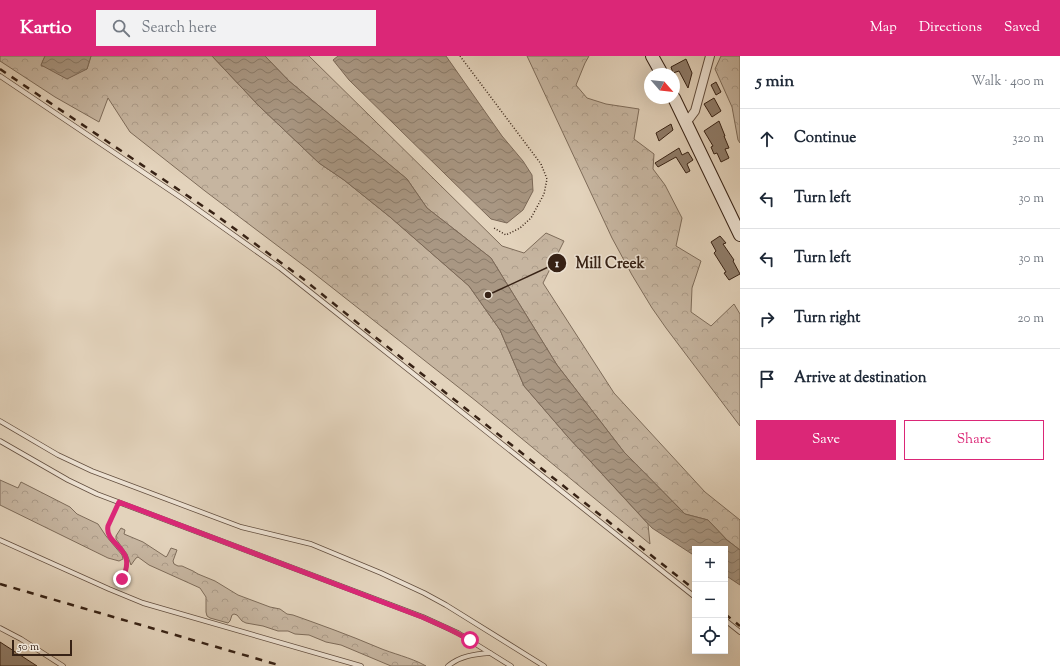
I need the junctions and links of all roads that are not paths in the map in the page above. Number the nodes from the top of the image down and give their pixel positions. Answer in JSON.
{"nodes":[{"id":1,"x":652,"y":56,"type":"edge"},
{"id":2,"x":710,"y":56,"type":"edge"},
{"id":3,"x":659,"y":68,"type":"edge"},
{"id":4,"x":0,"y":76,"type":"edge"},
{"id":5,"x":677,"y":104,"type":"edge"},
{"id":6,"x":686,"y":123,"type":"junction"},
{"id":7,"x":740,"y":235,"type":"edge"},
{"id":8,"x":0,"y":421,"type":"edge"},
{"id":9,"x":0,"y":440,"type":"edge"},
{"id":10,"x":0,"y":540,"type":"edge"},
{"id":11,"x":692,"y":594,"type":"edge"},
{"id":12,"x":728,"y":622,"type":"edge"},
{"id":13,"x":0,"y":628,"type":"edge"},
{"id":14,"x":740,"y":632,"type":"edge"},
{"id":15,"x":490,"y":653,"type":"junction"},
{"id":16,"x":63,"y":666,"type":"edge"},
{"id":17,"x":361,"y":666,"type":"edge"},
{"id":18,"x":448,"y":666,"type":"edge"},
{"id":19,"x":511,"y":666,"type":"edge"},
{"id":20,"x":544,"y":666,"type":"edge"}],
"edges":[{"from":1,"to":3,"type":"main road"},
{"from":2,"to":6,"type":"street"},
{"from":4,"to":11,"type":"lane"},
{"from":5,"to":6,"type":"main road"},
{"from":6,"to":7,"type":"main road"},
{"from":8,"to":20,"type":"lane"},
{"from":9,"to":15,"type":"lane"},
{"from":10,"to":17,"type":"lane"},
{"from":12,"to":14,"type":"lane"},
{"from":13,"to":16,"type":"lane"},
{"from":15,"to":18,"type":"lane"},
{"from":15,"to":19,"type":"lane"}]}
